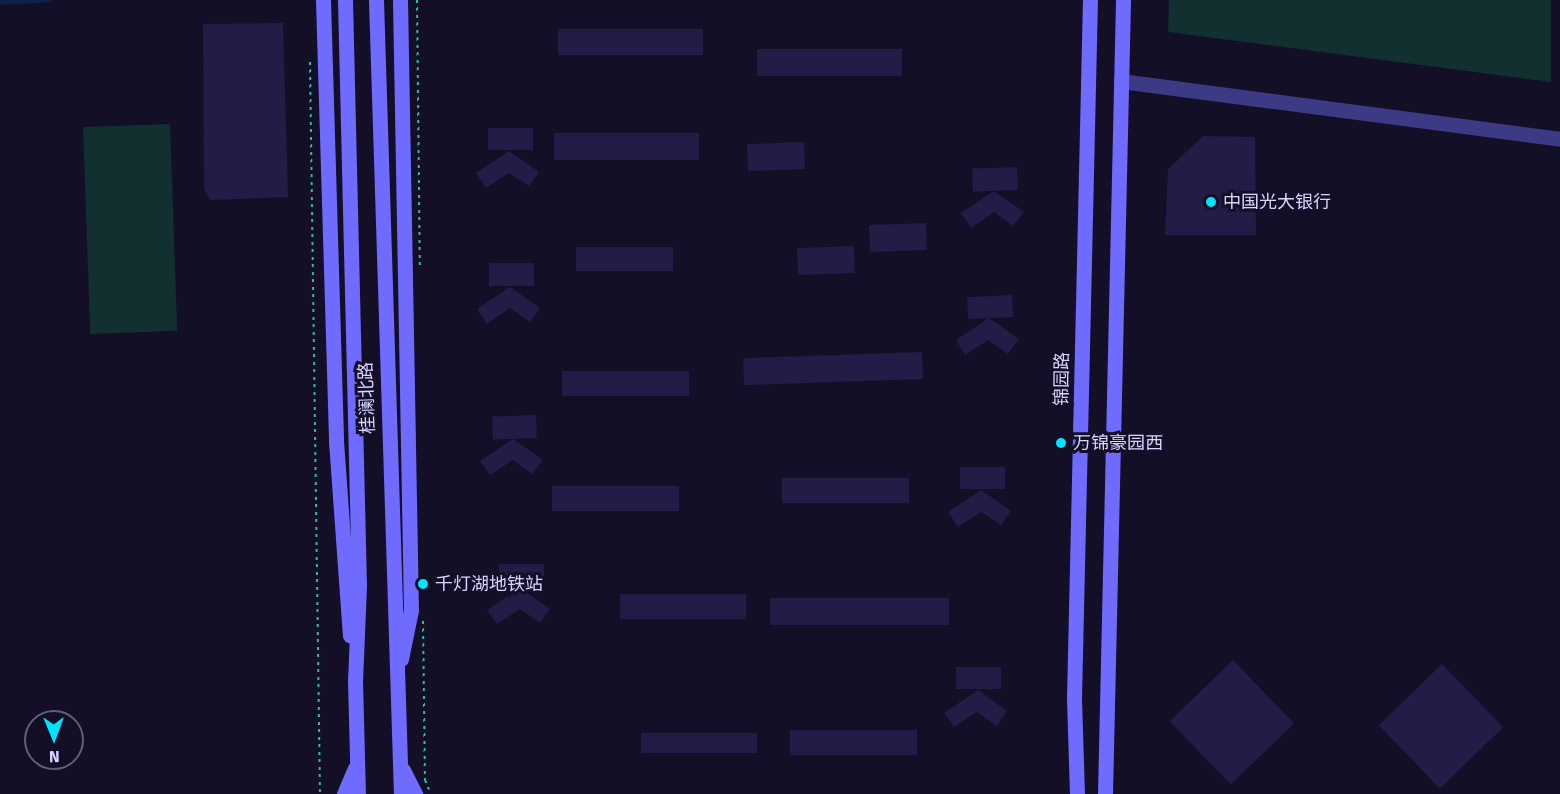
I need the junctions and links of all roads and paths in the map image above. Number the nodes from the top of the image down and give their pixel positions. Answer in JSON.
{"nodes":[{"id":1,"x":323,"y":0,"type":"edge"},
{"id":2,"x":345,"y":0,"type":"edge"},
{"id":3,"x":376,"y":0,"type":"edge"},
{"id":4,"x":400,"y":0,"type":"edge"},
{"id":5,"x":1090,"y":0,"type":"edge"},
{"id":6,"x":1123,"y":0,"type":"edge"},
{"id":7,"x":310,"y":59,"type":"dead end"},
{"id":8,"x":1121,"y":81,"type":"junction"},
{"id":9,"x":1560,"y":140,"type":"edge"},
{"id":10,"x":355,"y":680,"type":"junction"},
{"id":11,"x":396,"y":682,"type":"junction"},
{"id":12,"x":357,"y":762,"type":"junction"},
{"id":13,"x":400,"y":764,"type":"junction"},
{"id":14,"x":1076,"y":793,"type":"edge"},
{"id":15,"x":1105,"y":793,"type":"edge"},
{"id":16,"x":320,"y":794,"type":"edge"},
{"id":17,"x":344,"y":794,"type":"edge"},
{"id":18,"x":358,"y":794,"type":"edge"},
{"id":19,"x":401,"y":794,"type":"edge"},
{"id":20,"x":415,"y":794,"type":"edge"}],
"edges":[{"from":1,"to":10,"type":"main road"},
{"from":2,"to":10,"type":"main road","name":"桂澜北路"},
{"from":3,"to":11,"type":"main road","name":"桂澜北路"},
{"from":4,"to":11,"type":"main road"},
{"from":5,"to":14,"type":"main road","name":"锦园路"},
{"from":6,"to":8,"type":"main road"},
{"from":7,"to":16,"type":"path"},
{"from":8,"to":9,"type":"street"},
{"from":8,"to":15,"type":"main road"},
{"from":10,"to":12,"type":"main road","name":"桂澜北路"},
{"from":11,"to":13,"type":"main road","name":"桂澜北路"},
{"from":12,"to":17,"type":"main road"},
{"from":12,"to":18,"type":"main road","name":"桂澜北路"},
{"from":13,"to":19,"type":"main road","name":"桂澜北路"},
{"from":13,"to":20,"type":"main road"}]}
